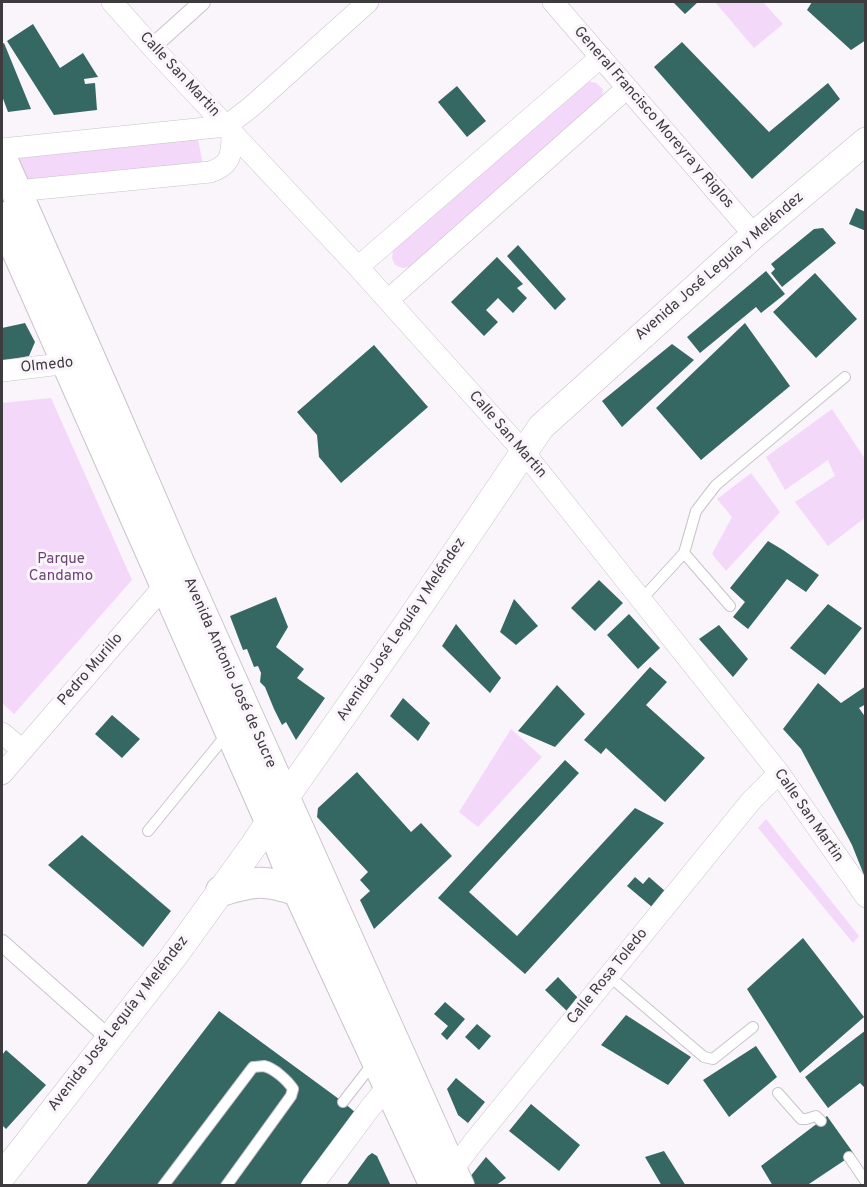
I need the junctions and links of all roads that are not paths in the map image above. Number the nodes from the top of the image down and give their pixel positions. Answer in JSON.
{"nodes":[{"id":1,"x":112,"y":2,"type":"edge"},
{"id":2,"x":202,"y":2,"type":"edge"},
{"id":3,"x":368,"y":2,"type":"edge"},
{"id":4,"x":553,"y":2,"type":"edge"},
{"id":5,"x":152,"y":47,"type":"junction"},
{"id":6,"x":601,"y":57,"type":"junction"},
{"id":7,"x":627,"y":88,"type":"junction"},
{"id":8,"x":229,"y":129,"type":"junction"},
{"id":9,"x":866,"y":141,"type":"edge"},
{"id":10,"x":2,"y":149,"type":"edge"},
{"id":11,"x":2,"y":159,"type":"edge"},
{"id":12,"x":9,"y":192,"type":"edge"},
{"id":13,"x":2,"y":217,"type":"edge"},
{"id":14,"x":754,"y":235,"type":"junction"},
{"id":15,"x":358,"y":267,"type":"junction"},
{"id":16,"x":388,"y":300,"type":"junction"},
{"id":17,"x":79,"y":362,"type":"junction"},
{"id":18,"x":2,"y":371,"type":"edge"},
{"id":19,"x":845,"y":377,"type":"dead end"},
{"id":20,"x":523,"y":451,"type":"junction"},
{"id":21,"x":684,"y":553,"type":"junction"},
{"id":22,"x":173,"y":576,"type":"junction"},
{"id":23,"x":641,"y":600,"type":"junction"},
{"id":24,"x":730,"y":606,"type":"dead end"},
{"id":25,"x":230,"y":731,"type":"junction"},
{"id":26,"x":2,"y":733,"type":"edge"},
{"id":27,"x":22,"y":750,"type":"junction"},
{"id":28,"x":779,"y":773,"type":"junction"},
{"id":29,"x":2,"y":774,"type":"edge"},
{"id":30,"x":278,"y":810,"type":"junction"},
{"id":31,"x":148,"y":831,"type":"dead end"},
{"id":32,"x":221,"y":891,"type":"junction"},
{"id":33,"x":298,"y":891,"type":"junction"},
{"id":34,"x":866,"y":897,"type":"edge"},
{"id":35,"x":2,"y":943,"type":"edge"},
{"id":36,"x":609,"y":976,"type":"junction"},
{"id":37,"x":753,"y":1027,"type":"dead end"},
{"id":38,"x":109,"y":1038,"type":"junction"},
{"id":39,"x":376,"y":1059,"type":"junction"},
{"id":40,"x":389,"y":1085,"type":"junction"},
{"id":41,"x":778,"y":1093,"type":"dead end"},
{"id":42,"x":343,"y":1102,"type":"dead end"},
{"id":43,"x":821,"y":1121,"type":"dead end"},
{"id":44,"x":849,"y":1157,"type":"dead end"},
{"id":45,"x":2,"y":1176,"type":"edge"},
{"id":46,"x":447,"y":1182,"type":"edge"},
{"id":47,"x":866,"y":1182,"type":"edge"},
{"id":48,"x":163,"y":1185,"type":"edge"},
{"id":49,"x":226,"y":1185,"type":"edge"},
{"id":50,"x":312,"y":1185,"type":"edge"}],
"edges":[{"from":1,"to":5,"type":"street","name":"Calle San Martin"},
{"from":2,"to":5,"type":"street"},
{"from":3,"to":8,"type":"street"},
{"from":4,"to":6,"type":"street","name":"General Francisco Moreyra y Riglos"},
{"from":5,"to":8,"type":"street","name":"Calle San Martin"},
{"from":6,"to":7,"type":"street","name":"General Francisco Moreyra y Riglos"},
{"from":6,"to":15,"type":"street"},
{"from":7,"to":14,"type":"street","name":"General Francisco Moreyra y Riglos"},
{"from":7,"to":16,"type":"street"},
{"from":8,"to":10,"type":"street"},
{"from":8,"to":12,"type":"street"},
{"from":8,"to":15,"type":"street","name":"Calle San Martin"},
{"from":9,"to":14,"type":"street","name":"Avenida José Leguía y Meléndez"},
{"from":11,"to":12,"type":"main road","name":"Avenida Antonio José de Sucre"},
{"from":12,"to":17,"type":"main road","name":"Avenida Antonio José de Sucre"},
{"from":13,"to":17,"type":"main road","name":"Avenida Antonio José de Sucre"},
{"from":14,"to":20,"type":"street","name":"Avenida José Leguía y Meléndez"},
{"from":15,"to":16,"type":"street","name":"Calle San Martin"},
{"from":16,"to":20,"type":"street","name":"Calle San Martin"},
{"from":17,"to":18,"type":"street","name":"Olmedo"},
{"from":17,"to":22,"type":"main road","name":"Avenida Antonio José de Sucre"},
{"from":19,"to":21,"type":"lane"},
{"from":20,"to":23,"type":"street","name":"Calle San Martin"},
{"from":20,"to":30,"type":"street","name":"Avenida José Leguía y Meléndez"},
{"from":21,"to":23,"type":"lane"},
{"from":21,"to":24,"type":"lane"},
{"from":22,"to":25,"type":"main road","name":"Avenida Antonio José de Sucre"},
{"from":22,"to":27,"type":"street","name":"Pedro Murillo"},
{"from":22,"to":30,"type":"main road","name":"Avenida Antonio José de Sucre"},
{"from":23,"to":28,"type":"street","name":"Calle San Martin"},
{"from":25,"to":30,"type":"main road","name":"Avenida Antonio José de Sucre"},
{"from":25,"to":31,"type":"lane"},
{"from":26,"to":27,"type":"street"},
{"from":27,"to":29,"type":"street","name":"Pedro Murillo"},
{"from":28,"to":34,"type":"street","name":"Calle San Martin"},
{"from":28,"to":36,"type":"street","name":"Calle Rosa Toledo"},
{"from":30,"to":32,"type":"street","name":"Avenida José Leguía y Meléndez"},
{"from":30,"to":33,"type":"main road","name":"Avenida Antonio José de Sucre"},
{"from":30,"to":46,"type":"main road","name":"Avenida Antonio José de Sucre"},
{"from":32,"to":33,"type":"main road"},
{"from":32,"to":38,"type":"street","name":"Avenida José Leguía y Meléndez"},
{"from":33,"to":39,"type":"main road","name":"Avenida Antonio José de Sucre"},
{"from":35,"to":38,"type":"street"},
{"from":36,"to":37,"type":"lane"},
{"from":36,"to":46,"type":"street","name":"Calle Rosa Toledo"},
{"from":38,"to":45,"type":"street","name":"Avenida José Leguía y Meléndez"},
{"from":39,"to":40,"type":"main road","name":"Avenida Antonio José de Sucre"},
{"from":39,"to":42,"type":"lane"},
{"from":40,"to":46,"type":"main road","name":"Avenida Antonio José de Sucre"},
{"from":40,"to":50,"type":"street"},
{"from":41,"to":43,"type":"lane"},
{"from":44,"to":47,"type":"lane"},
{"from":48,"to":49,"type":"lane"}]}
